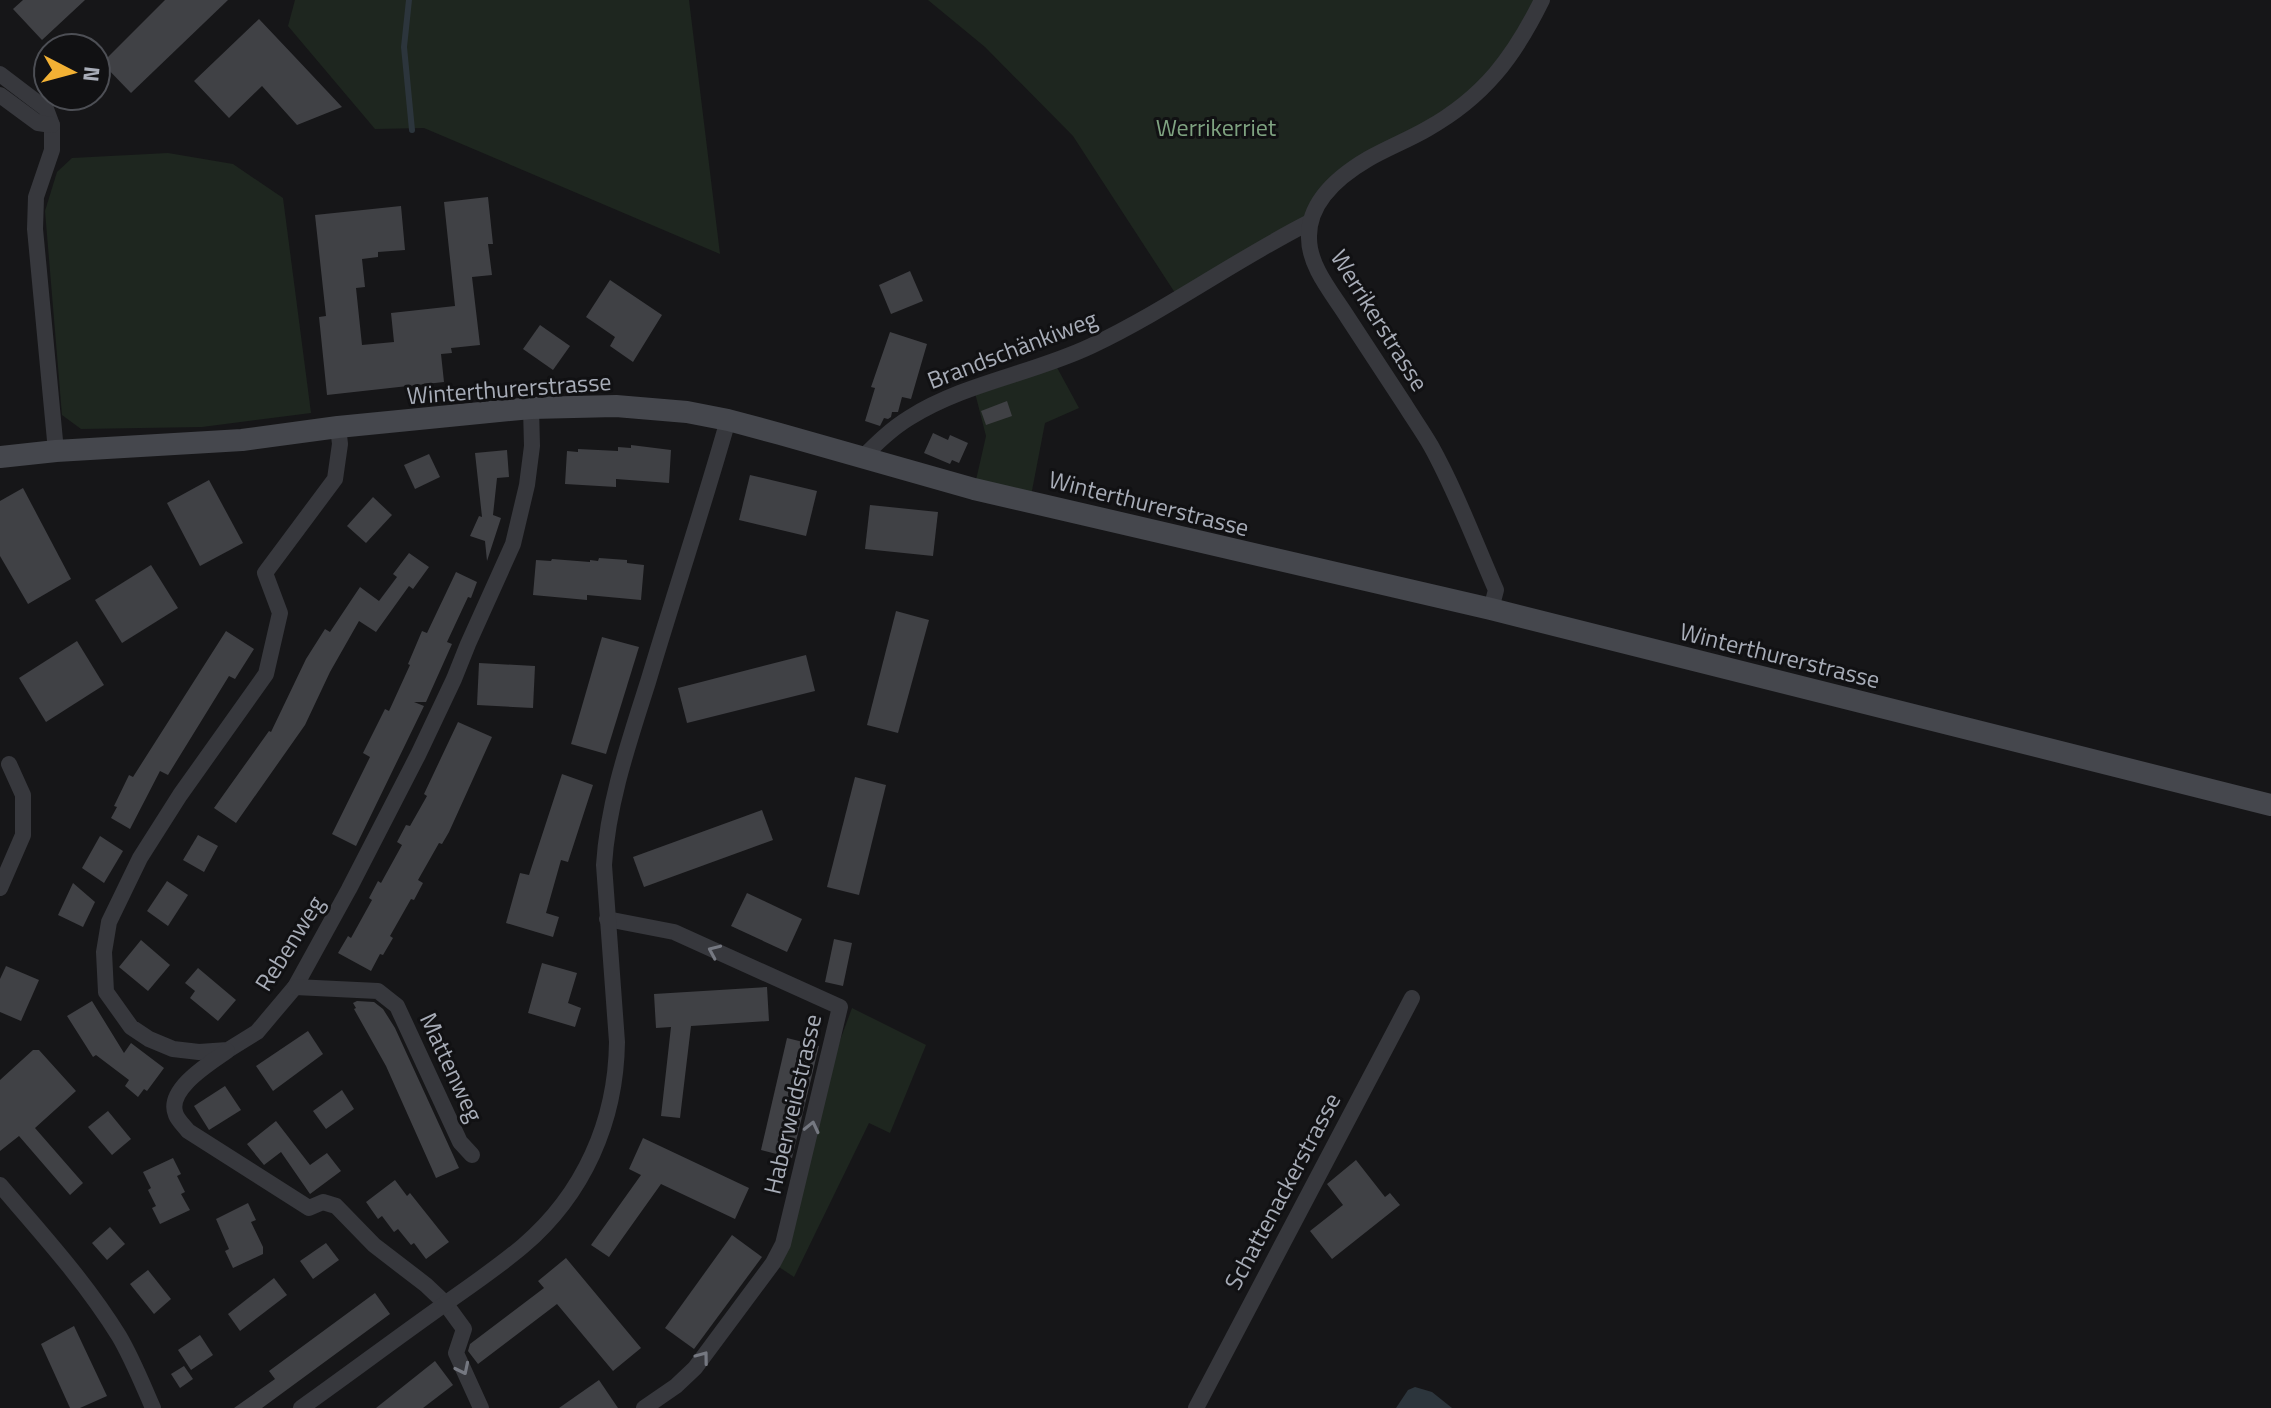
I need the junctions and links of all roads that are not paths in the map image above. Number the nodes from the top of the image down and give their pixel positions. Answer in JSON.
{"nodes":[{"id":1,"x":1542,"y":0,"type":"edge"},
{"id":2,"x":0,"y":74,"type":"edge"},
{"id":3,"x":0,"y":95,"type":"edge"},
{"id":4,"x":49,"y":117,"type":"junction"},
{"id":5,"x":1310,"y":222,"type":"junction"},
{"id":6,"x":531,"y":408,"type":"junction"},
{"id":7,"x":728,"y":420,"type":"junction"},
{"id":8,"x":338,"y":427,"type":"junction"},
{"id":9,"x":56,"y":451,"type":"junction"},
{"id":10,"x":0,"y":457,"type":"edge"},
{"id":11,"x":862,"y":458,"type":"junction"},
{"id":12,"x":1491,"y":609,"type":"junction"},
{"id":13,"x":9,"y":764,"type":"dead end"},
{"id":14,"x":2271,"y":805,"type":"edge"},
{"id":15,"x":0,"y":888,"type":"edge"},
{"id":16,"x":607,"y":919,"type":"junction"},
{"id":17,"x":295,"y":987,"type":"junction"},
{"id":18,"x":1412,"y":998,"type":"dead end"},
{"id":19,"x":228,"y":1050,"type":"junction"},
{"id":20,"x":472,"y":1155,"type":"dead end"},
{"id":21,"x":0,"y":1185,"type":"edge"},
{"id":22,"x":445,"y":1303,"type":"junction"},
{"id":23,"x":153,"y":1408,"type":"edge"},
{"id":24,"x":301,"y":1408,"type":"edge"},
{"id":25,"x":481,"y":1408,"type":"edge"},
{"id":26,"x":644,"y":1408,"type":"edge"},
{"id":27,"x":1196,"y":1408,"type":"edge"}],
"edges":[{"from":1,"to":5,"type":"street"},
{"from":2,"to":4,"type":"street"},
{"from":3,"to":4,"type":"street"},
{"from":4,"to":9,"type":"street"},
{"from":5,"to":11,"type":"street","name":"Brandschänkiweg"},
{"from":5,"to":12,"type":"street","name":"Werrikerstrasse"},
{"from":6,"to":7,"type":"main road","name":"Winterthurerstrasse"},
{"from":6,"to":8,"type":"main road","name":"Winterthurerstrasse"},
{"from":6,"to":17,"type":"street","name":"Rebenweg"},
{"from":7,"to":11,"type":"main road","name":"Winterthurerstrasse"},
{"from":7,"to":16,"type":"street"},
{"from":8,"to":9,"type":"main road","name":"Winterthurerstrasse"},
{"from":8,"to":19,"type":"street"},
{"from":9,"to":10,"type":"main road","name":"Winterthurerstrasse"},
{"from":11,"to":12,"type":"main road","name":"Winterthurerstrasse"},
{"from":12,"to":14,"type":"main road","name":"Winterthurerstrasse"},
{"from":13,"to":15,"type":"street"},
{"from":16,"to":22,"type":"street"},
{"from":26,"to":16,"type":"street","name":"Haberweidstrasse","one_way":true},
{"from":17,"to":19,"type":"street","name":"Rebenweg"},
{"from":17,"to":20,"type":"street","name":"Mattenweg"},
{"from":18,"to":27,"type":"street","name":"Schattenackerstrasse"},
{"from":19,"to":22,"type":"street","name":"Rebenweg"},
{"from":21,"to":23,"type":"street"},
{"from":22,"to":24,"type":"street"},
{"from":22,"to":25,"type":"street","one_way":true}]}
